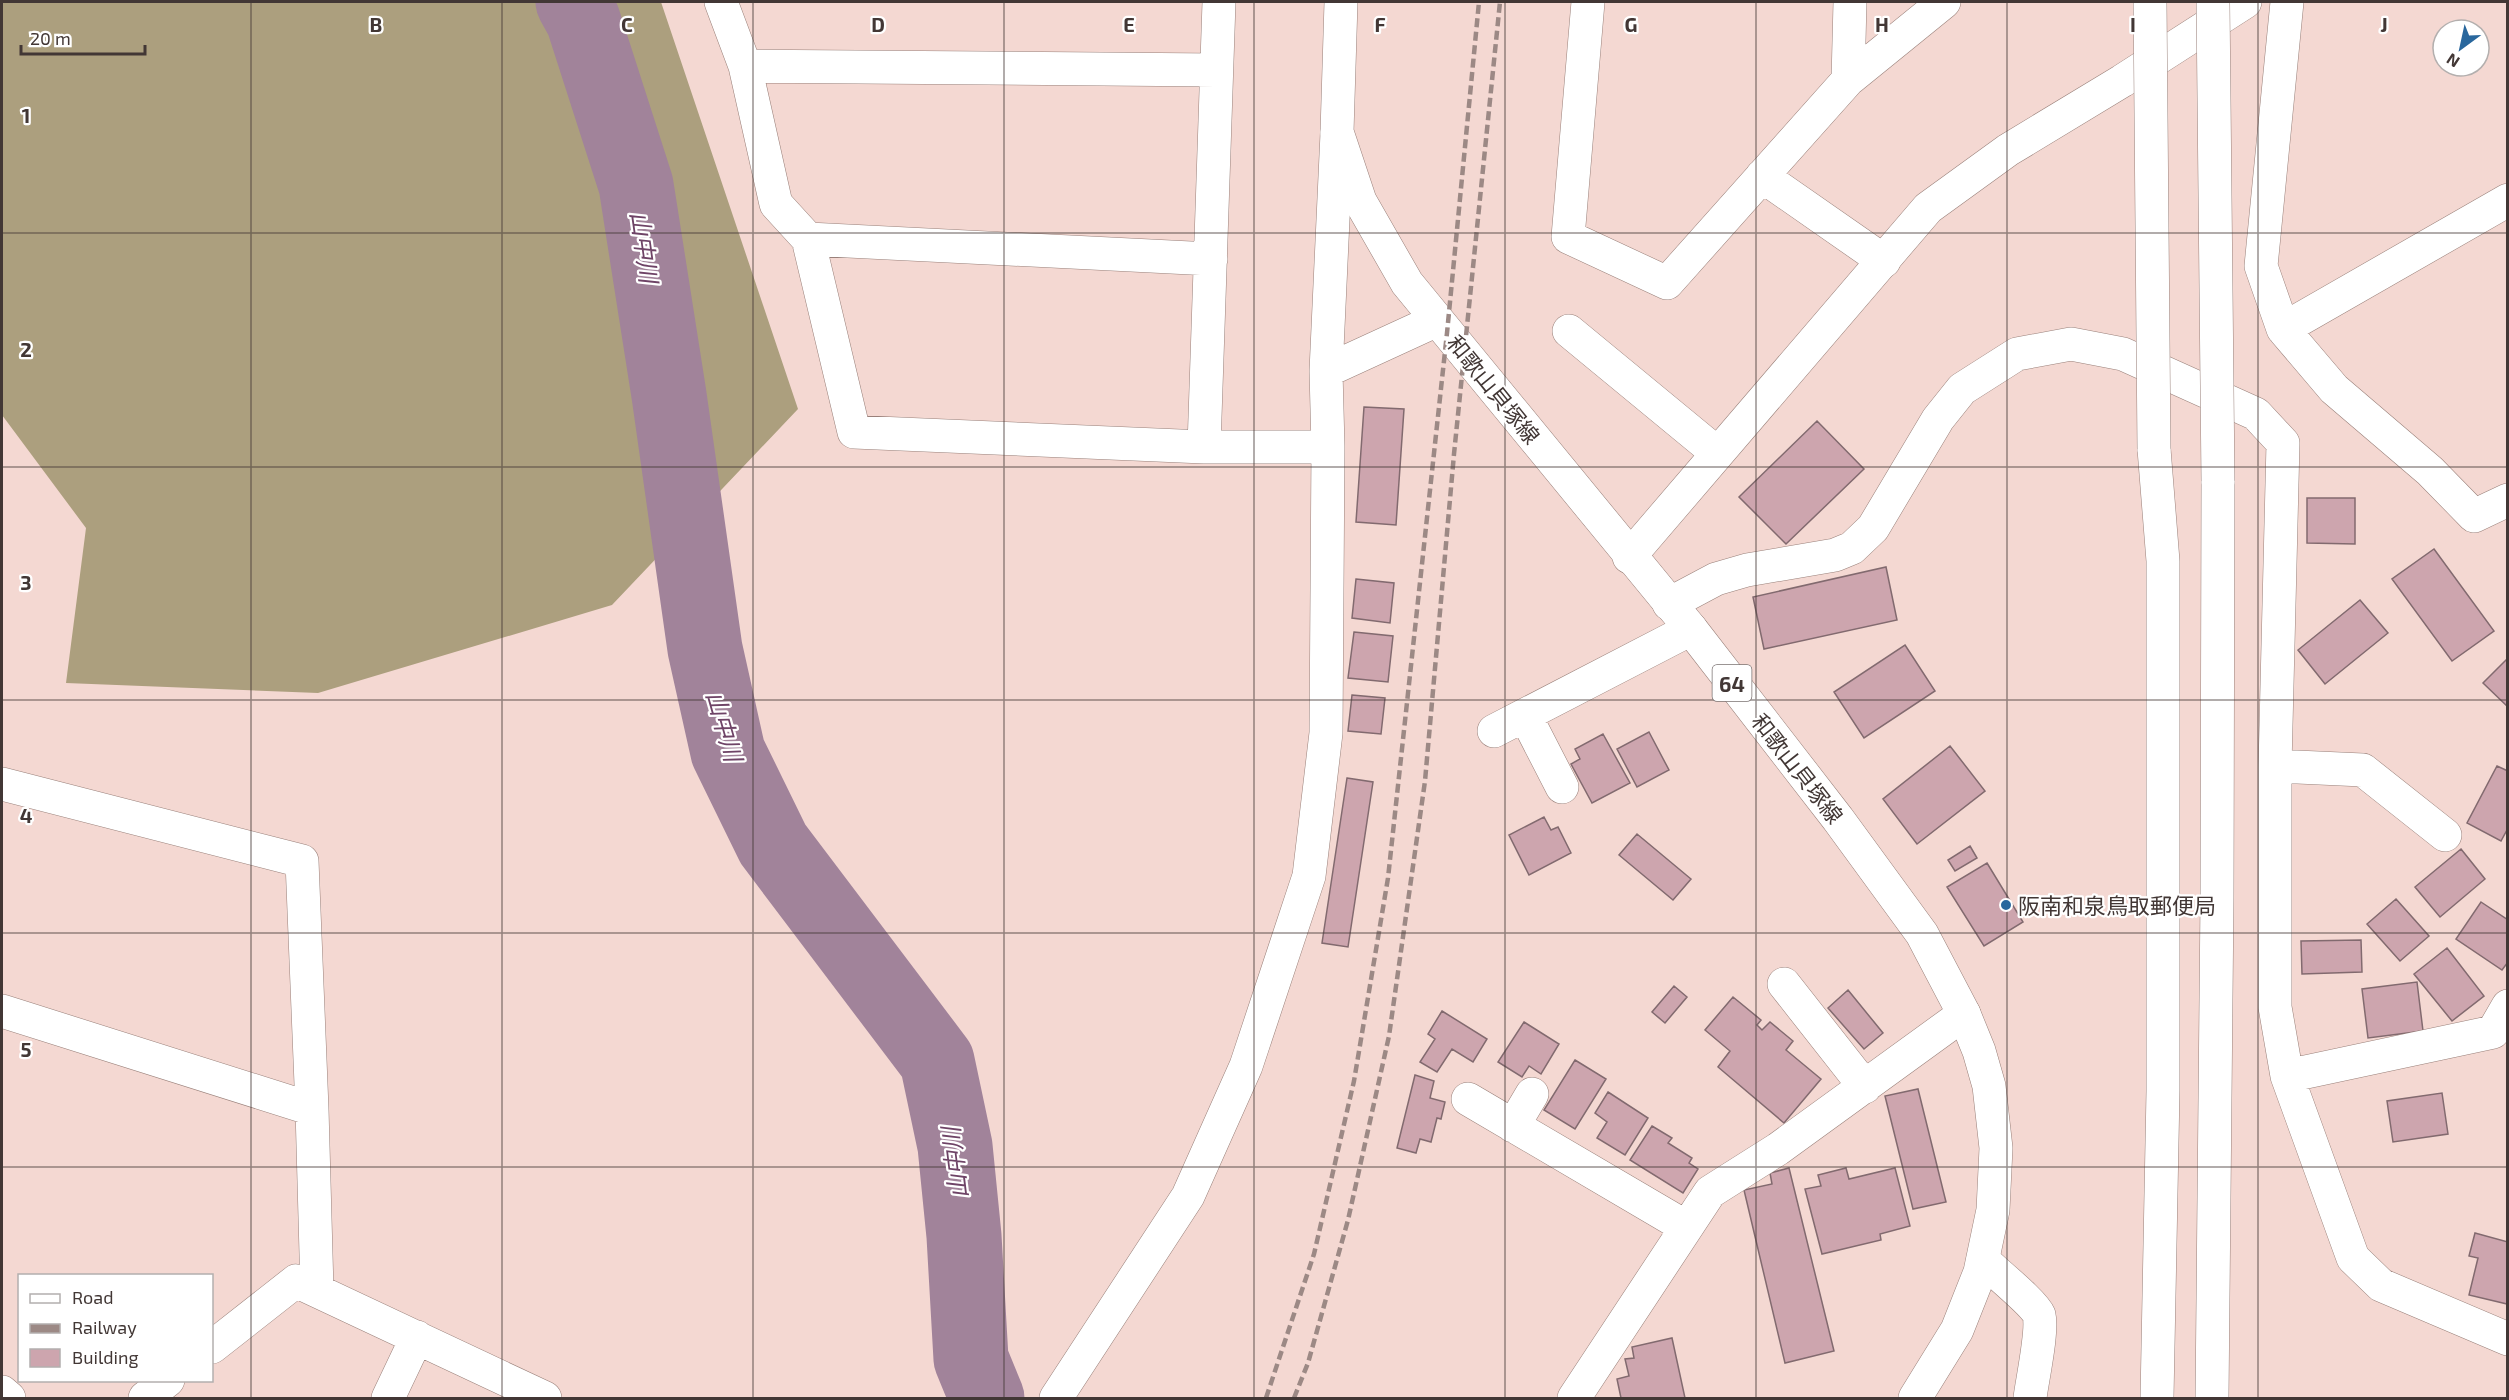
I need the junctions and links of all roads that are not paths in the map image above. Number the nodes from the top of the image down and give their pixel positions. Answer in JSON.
{"nodes":[{"id":1,"x":721,"y":2,"type":"edge"},
{"id":2,"x":1219,"y":2,"type":"edge"},
{"id":3,"x":1341,"y":2,"type":"edge"},
{"id":4,"x":1588,"y":2,"type":"edge"},
{"id":5,"x":1850,"y":2,"type":"edge"},
{"id":6,"x":1944,"y":2,"type":"edge"},
{"id":7,"x":2150,"y":2,"type":"edge"},
{"id":8,"x":2213,"y":2,"type":"edge"},
{"id":9,"x":2245,"y":2,"type":"edge"},
{"id":10,"x":2287,"y":2,"type":"edge"},
{"id":11,"x":745,"y":66,"type":"junction"},
{"id":12,"x":1216,"y":70,"type":"junction"},
{"id":13,"x":1848,"y":80,"type":"junction"},
{"id":14,"x":1337,"y":132,"type":"junction"},
{"id":15,"x":1762,"y":176,"type":"junction"},
{"id":16,"x":2508,"y":200,"type":"edge"},
{"id":17,"x":808,"y":239,"type":"junction"},
{"id":18,"x":1210,"y":259,"type":"junction"},
{"id":19,"x":1884,"y":261,"type":"junction"},
{"id":20,"x":1437,"y":320,"type":"junction"},
{"id":21,"x":2283,"y":329,"type":"junction"},
{"id":22,"x":1569,"y":332,"type":"dead end"},
{"id":23,"x":1326,"y":371,"type":"junction"},
{"id":24,"x":1204,"y":447,"type":"junction"},
{"id":25,"x":1328,"y":447,"type":"junction"},
{"id":26,"x":1717,"y":453,"type":"junction"},
{"id":27,"x":2508,"y":500,"type":"edge"},
{"id":28,"x":1629,"y":557,"type":"junction"},
{"id":29,"x":1669,"y":604,"type":"junction"},
{"id":30,"x":1691,"y":629,"type":"junction"},
{"id":31,"x":1525,"y":715,"type":"junction"},
{"id":32,"x":1494,"y":731,"type":"dead end"},
{"id":33,"x":2275,"y":766,"type":"junction"},
{"id":34,"x":2,"y":784,"type":"edge"},
{"id":35,"x":1562,"y":787,"type":"dead end"},
{"id":36,"x":2445,"y":835,"type":"dead end"},
{"id":37,"x":1784,"y":984,"type":"dead end"},
{"id":38,"x":2508,"y":1006,"type":"edge"},
{"id":39,"x":2,"y":1011,"type":"edge"},
{"id":40,"x":1964,"y":1014,"type":"junction"},
{"id":41,"x":2287,"y":1076,"type":"junction"},
{"id":42,"x":1864,"y":1087,"type":"junction"},
{"id":43,"x":1532,"y":1094,"type":"dead end"},
{"id":44,"x":1468,"y":1099,"type":"dead end"},
{"id":45,"x":312,"y":1109,"type":"junction"},
{"id":46,"x":1513,"y":1126,"type":"junction"},
{"id":47,"x":1686,"y":1227,"type":"junction"},
{"id":48,"x":1983,"y":1260,"type":"junction"},
{"id":49,"x":317,"y":1290,"type":"junction"},
{"id":50,"x":417,"y":1337,"type":"junction"},
{"id":51,"x":2508,"y":1339,"type":"edge"},
{"id":52,"x":213,"y":1346,"type":"edge"},
{"id":53,"x":165,"y":1382,"type":"edge"},
{"id":54,"x":2,"y":1392,"type":"edge"},
{"id":55,"x":9,"y":1398,"type":"edge"},
{"id":56,"x":145,"y":1398,"type":"edge"},
{"id":57,"x":388,"y":1398,"type":"edge"},
{"id":58,"x":545,"y":1398,"type":"edge"},
{"id":59,"x":1056,"y":1398,"type":"edge"},
{"id":60,"x":1574,"y":1398,"type":"edge"},
{"id":61,"x":1915,"y":1398,"type":"edge"},
{"id":62,"x":2030,"y":1398,"type":"edge"},
{"id":63,"x":2157,"y":1398,"type":"edge"},
{"id":64,"x":2212,"y":1398,"type":"edge"}],
"edges":[{"from":1,"to":11,"type":"main road"},
{"from":2,"to":12,"type":"main road"},
{"from":3,"to":14,"type":"main road","name":"和歌山貝塚線","number":"64"},
{"from":4,"to":15,"type":"main road"},
{"from":5,"to":13,"type":"main road"},
{"from":6,"to":13,"type":"main road"},
{"from":7,"to":63,"type":"main road","bridge":true},
{"from":8,"to":64,"type":"main road","bridge":true},
{"from":9,"to":19,"type":"main road"},
{"from":10,"to":21,"type":"main road"},
{"from":11,"to":12,"type":"main road"},
{"from":11,"to":17,"type":"main road"},
{"from":12,"to":18,"type":"main road"},
{"from":13,"to":15,"type":"main road"},
{"from":14,"to":20,"type":"main road","name":"和歌山貝塚線","number":"64"},
{"from":14,"to":23,"type":"main road"},
{"from":15,"to":19,"type":"main road"},
{"from":16,"to":21,"type":"main road"},
{"from":17,"to":18,"type":"main road"},
{"from":17,"to":24,"type":"main road"},
{"from":18,"to":24,"type":"main road"},
{"from":19,"to":26,"type":"main road"},
{"from":20,"to":23,"type":"main road"},
{"from":20,"to":28,"type":"main road","name":"和歌山貝塚線","number":"64"},
{"from":21,"to":27,"type":"main road"},
{"from":22,"to":26,"type":"main road"},
{"from":23,"to":25,"type":"main road"},
{"from":24,"to":25,"type":"main road"},
{"from":25,"to":59,"type":"main road"},
{"from":26,"to":28,"type":"main road"},
{"from":28,"to":29,"type":"main road","name":"和歌山貝塚線","number":"64"},
{"from":29,"to":30,"type":"main road","name":"和歌山貝塚線","number":"64"},
{"from":29,"to":33,"type":"main road"},
{"from":30,"to":31,"type":"main road"},
{"from":30,"to":40,"type":"main road","name":"和歌山貝塚線","number":"64"},
{"from":31,"to":32,"type":"main road"},
{"from":31,"to":35,"type":"main road"},
{"from":33,"to":36,"type":"main road"},
{"from":33,"to":41,"type":"main road"},
{"from":34,"to":45,"type":"main road"},
{"from":37,"to":42,"type":"main road"},
{"from":38,"to":41,"type":"main road"},
{"from":39,"to":45,"type":"main road"},
{"from":40,"to":42,"type":"main road"},
{"from":40,"to":48,"type":"main road","name":"和歌山貝塚線","number":"64"},
{"from":41,"to":51,"type":"main road"},
{"from":42,"to":47,"type":"main road"},
{"from":43,"to":46,"type":"main road"},
{"from":44,"to":46,"type":"main road"},
{"from":45,"to":49,"type":"main road"},
{"from":46,"to":47,"type":"main road"},
{"from":47,"to":60,"type":"main road"},
{"from":48,"to":61,"type":"main road","name":"和歌山貝塚線","number":"64"},
{"from":48,"to":62,"type":"main road"},
{"from":49,"to":50,"type":"main road"},
{"from":49,"to":52,"type":"main road"},
{"from":50,"to":57,"type":"main road"},
{"from":50,"to":58,"type":"main road"},
{"from":53,"to":56,"type":"main road"},
{"from":54,"to":55,"type":"main road"}]}
